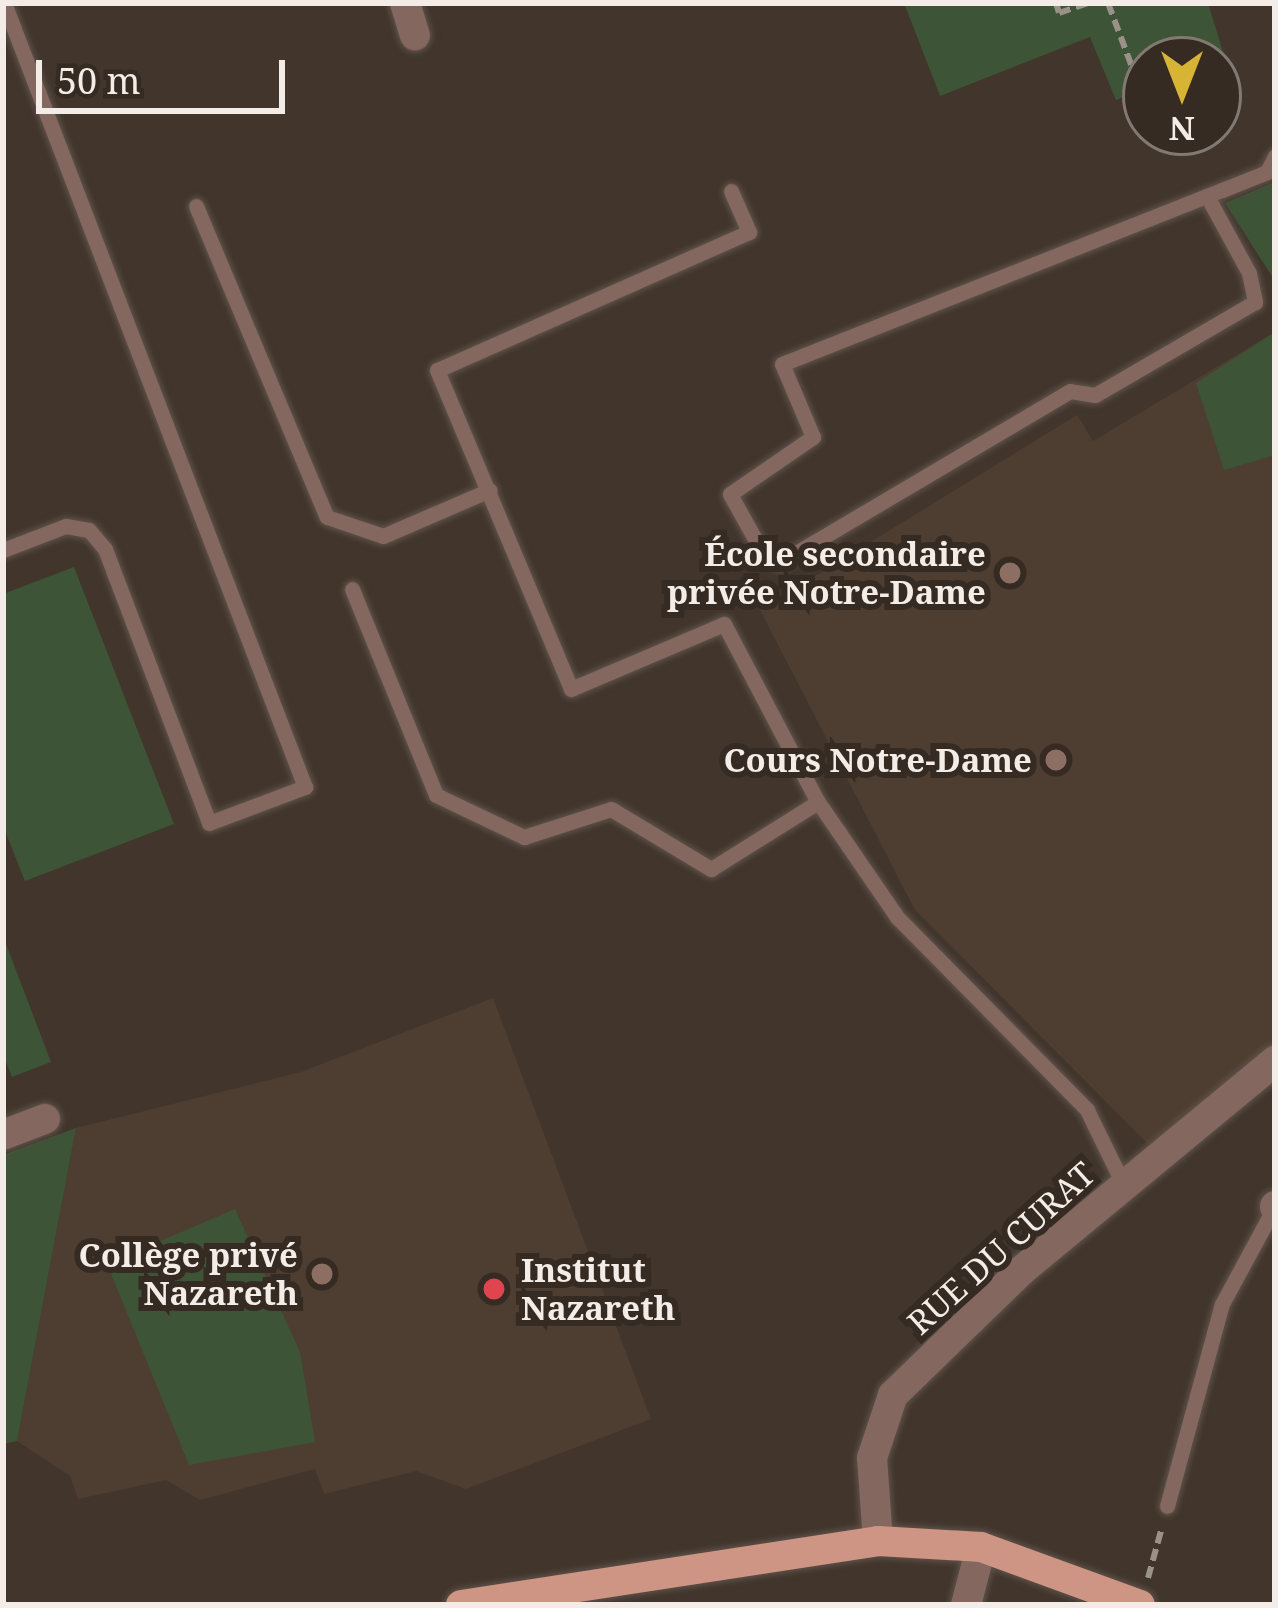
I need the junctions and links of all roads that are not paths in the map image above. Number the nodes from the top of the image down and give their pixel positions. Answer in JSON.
{"nodes":[{"id":1,"x":4,"y":3,"type":"edge"},
{"id":2,"x":405,"y":3,"type":"edge"},
{"id":3,"x":415,"y":35,"type":"dead end"},
{"id":4,"x":1275,"y":156,"type":"edge"},
{"id":5,"x":731,"y":191,"type":"dead end"},
{"id":6,"x":1207,"y":196,"type":"junction"},
{"id":7,"x":196,"y":206,"type":"dead end"},
{"id":8,"x":490,"y":490,"type":"junction"},
{"id":9,"x":3,"y":550,"type":"edge"},
{"id":10,"x":352,"y":589,"type":"dead end"},
{"id":11,"x":818,"y":802,"type":"junction"},
{"id":12,"x":1275,"y":1061,"type":"edge"},
{"id":13,"x":44,"y":1119,"type":"dead end"},
{"id":14,"x":3,"y":1135,"type":"edge"},
{"id":15,"x":1124,"y":1186,"type":"junction"},
{"id":16,"x":1275,"y":1206,"type":"edge"},
{"id":17,"x":1167,"y":1506,"type":"road end"},
{"id":18,"x":878,"y":1541,"type":"junction"},
{"id":19,"x":981,"y":1547,"type":"junction"},
{"id":20,"x":1143,"y":1594,"type":"edge"},
{"id":21,"x":461,"y":1605,"type":"edge"},
{"id":22,"x":966,"y":1605,"type":"edge"}],
"edges":[{"from":1,"to":9,"type":"lane"},
{"from":2,"to":3,"type":"street"},
{"from":4,"to":6,"type":"lane"},
{"from":5,"to":8,"type":"lane"},
{"from":6,"to":6,"type":"lane"},
{"from":7,"to":8,"type":"lane"},
{"from":8,"to":11,"type":"lane"},
{"from":10,"to":11,"type":"lane"},
{"from":11,"to":15,"type":"lane"},
{"from":12,"to":15,"type":"street","name":"RUE DU CURAT"},
{"from":13,"to":14,"type":"street"},
{"from":15,"to":18,"type":"street","name":"RUE DU CURAT"},
{"from":16,"to":17,"type":"lane"},
{"from":18,"to":19,"type":"main road"},
{"from":18,"to":21,"type":"main road"},
{"from":19,"to":20,"type":"main road"},
{"from":19,"to":22,"type":"street"}]}
